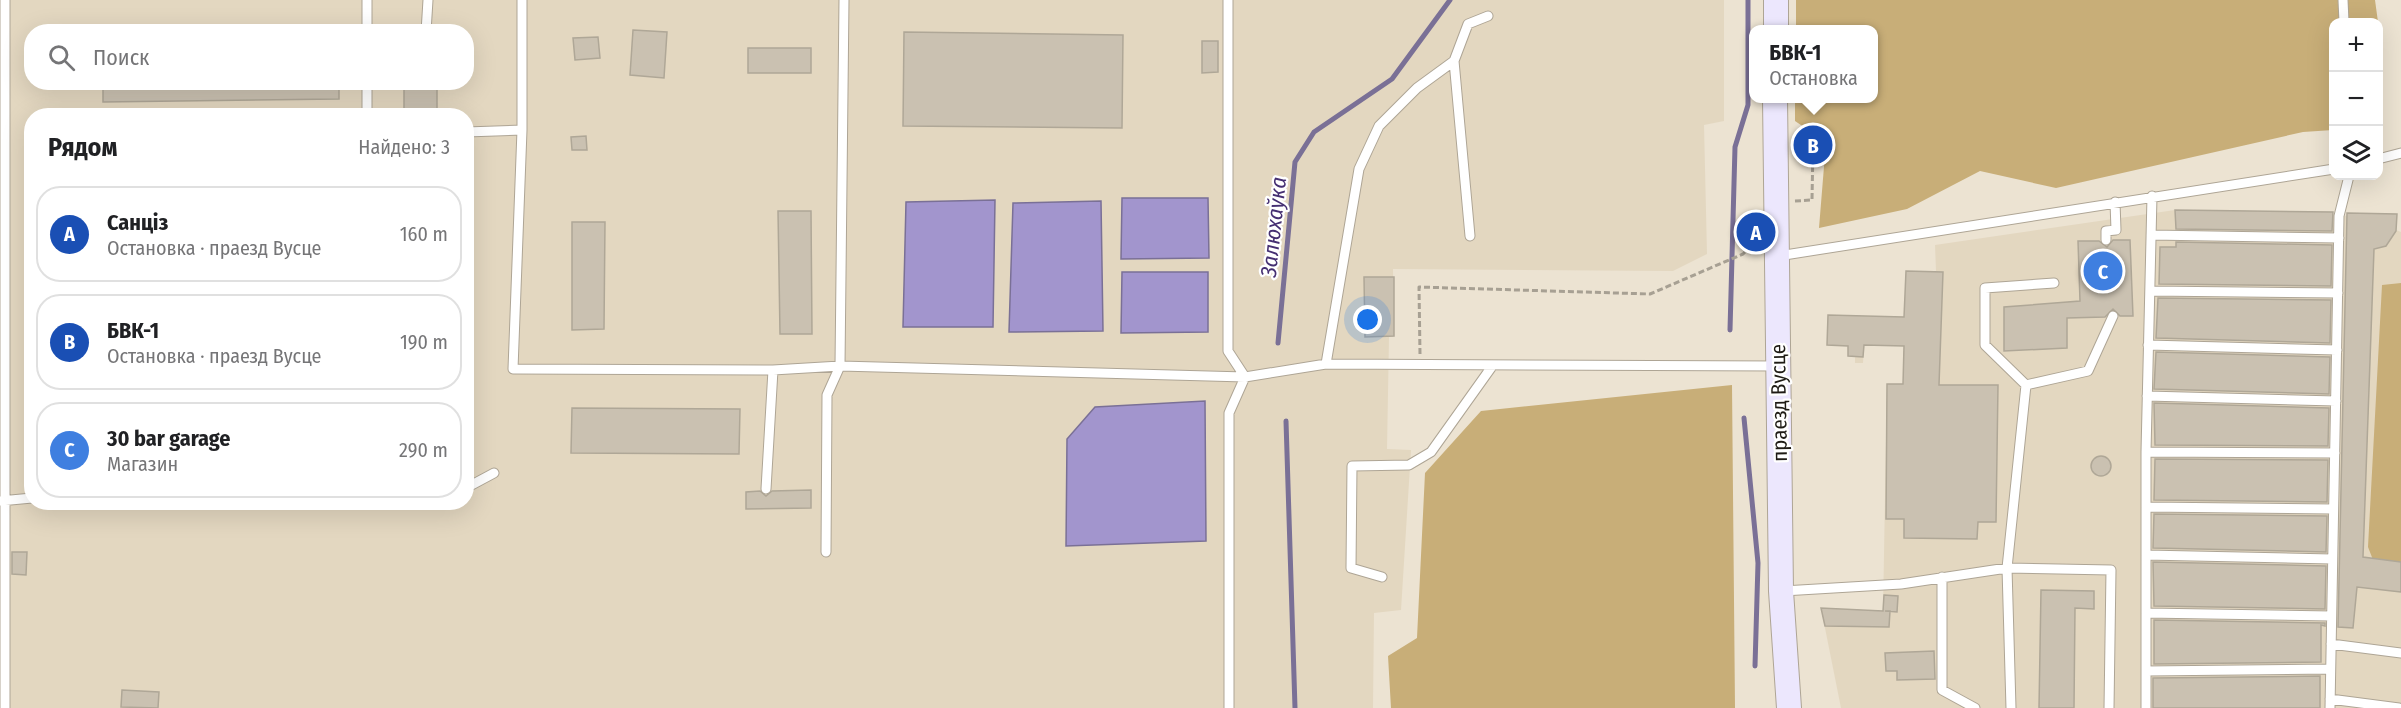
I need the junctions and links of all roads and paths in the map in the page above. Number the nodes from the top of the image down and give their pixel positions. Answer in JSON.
{"nodes":[{"id":1,"x":5,"y":0,"type":"edge"},
{"id":2,"x":367,"y":0,"type":"edge"},
{"id":3,"x":428,"y":0,"type":"edge"},
{"id":4,"x":522,"y":0,"type":"edge"},
{"id":5,"x":844,"y":0,"type":"edge"},
{"id":6,"x":1228,"y":0,"type":"edge"},
{"id":7,"x":1776,"y":0,"type":"edge"},
{"id":8,"x":2343,"y":0,"type":"edge"},
{"id":9,"x":1488,"y":16,"type":"dead end"},
{"id":10,"x":2344,"y":18,"type":"edge"},
{"id":11,"x":367,"y":24,"type":"edge"},
{"id":12,"x":426,"y":24,"type":"edge"},
{"id":13,"x":1776,"y":25,"type":"edge"},
{"id":14,"x":1454,"y":61,"type":"junction"},
{"id":15,"x":2,"y":67,"type":"edge"},
{"id":16,"x":367,"y":90,"type":"edge"},
{"id":17,"x":1776,"y":103,"type":"edge"},
{"id":18,"x":368,"y":108,"type":"edge"},
{"id":19,"x":522,"y":130,"type":"junction"},
{"id":20,"x":474,"y":132,"type":"edge"},
{"id":21,"x":1813,"y":145,"type":"dead end"},
{"id":22,"x":2401,"y":153,"type":"edge"},
{"id":23,"x":2383,"y":158,"type":"edge"},
{"id":24,"x":2329,"y":170,"type":"edge"},
{"id":25,"x":2348,"y":180,"type":"edge"},
{"id":26,"x":2152,"y":196,"type":"junction"},
{"id":27,"x":1775,"y":202,"type":"junction"},
{"id":28,"x":2115,"y":202,"type":"junction"},
{"id":29,"x":1756,"y":232,"type":"dead end"},
{"id":30,"x":2151,"y":235,"type":"junction"},
{"id":31,"x":1470,"y":236,"type":"dead end"},
{"id":32,"x":2339,"y":238,"type":"junction"},
{"id":33,"x":2106,"y":240,"type":"dead end"},
{"id":34,"x":1775,"y":256,"type":"junction"},
{"id":35,"x":2054,"y":283,"type":"dead end"},
{"id":36,"x":2150,"y":291,"type":"junction"},
{"id":37,"x":2338,"y":293,"type":"junction"},
{"id":38,"x":2113,"y":316,"type":"dead end"},
{"id":39,"x":2148,"y":345,"type":"junction"},
{"id":40,"x":2337,"y":350,"type":"junction"},
{"id":41,"x":1326,"y":364,"type":"junction"},
{"id":42,"x":1420,"y":364,"type":"junction"},
{"id":43,"x":1493,"y":365,"type":"junction"},
{"id":44,"x":840,"y":366,"type":"junction"},
{"id":45,"x":1780,"y":366,"type":"junction"},
{"id":46,"x":773,"y":370,"type":"junction"},
{"id":47,"x":1245,"y":377,"type":"junction"},
{"id":48,"x":2026,"y":385,"type":"junction"},
{"id":49,"x":2147,"y":396,"type":"junction"},
{"id":50,"x":2336,"y":401,"type":"junction"},
{"id":51,"x":2146,"y":452,"type":"junction"},
{"id":52,"x":2334,"y":453,"type":"junction"},
{"id":53,"x":494,"y":473,"type":"dead end"},
{"id":54,"x":474,"y":484,"type":"edge"},
{"id":55,"x":766,"y":489,"type":"dead end"},
{"id":56,"x":24,"y":499,"type":"edge"},
{"id":57,"x":2,"y":501,"type":"edge"},
{"id":58,"x":2146,"y":507,"type":"junction"},
{"id":59,"x":2333,"y":509,"type":"junction"},
{"id":60,"x":826,"y":552,"type":"dead end"},
{"id":61,"x":2146,"y":555,"type":"junction"},
{"id":62,"x":2332,"y":560,"type":"junction"},
{"id":63,"x":2007,"y":568,"type":"junction"},
{"id":64,"x":1382,"y":577,"type":"dead end"},
{"id":65,"x":1942,"y":577,"type":"junction"},
{"id":66,"x":1781,"y":591,"type":"junction"},
{"id":67,"x":2146,"y":613,"type":"junction"},
{"id":68,"x":2331,"y":616,"type":"junction"},
{"id":69,"x":2331,"y":644,"type":"junction"},
{"id":70,"x":2401,"y":653,"type":"edge"},
{"id":71,"x":2330,"y":669,"type":"junction"},
{"id":72,"x":2146,"y":671,"type":"junction"},
{"id":73,"x":2330,"y":703,"type":"edge"},
{"id":74,"x":5,"y":708,"type":"edge"},
{"id":75,"x":1229,"y":708,"type":"edge"},
{"id":76,"x":1789,"y":708,"type":"edge"},
{"id":77,"x":1975,"y":708,"type":"edge"},
{"id":78,"x":2011,"y":708,"type":"edge"},
{"id":79,"x":2109,"y":708,"type":"edge"},
{"id":80,"x":2146,"y":708,"type":"edge"},
{"id":81,"x":2399,"y":708,"type":"edge"}],
"edges":[{"from":1,"to":15,"type":"lane"},
{"from":2,"to":11,"type":"lane"},
{"from":3,"to":12,"type":"lane"},
{"from":4,"to":19,"type":"lane"},
{"from":5,"to":44,"type":"lane"},
{"from":6,"to":47,"type":"lane"},
{"from":7,"to":13,"type":"street"},
{"from":8,"to":10,"type":"lane"},
{"from":9,"to":14,"type":"lane"},
{"from":14,"to":31,"type":"lane"},
{"from":14,"to":41,"type":"lane"},
{"from":15,"to":57,"type":"lane"},
{"from":16,"to":18,"type":"lane"},
{"from":17,"to":27,"type":"street","name":"праезд Вусце"},
{"from":19,"to":20,"type":"lane"},
{"from":19,"to":46,"type":"lane"},
{"from":21,"to":27,"type":"path"},
{"from":22,"to":23,"type":"lane"},
{"from":24,"to":26,"type":"lane"},
{"from":25,"to":32,"type":"lane"},
{"from":26,"to":28,"type":"lane"},
{"from":26,"to":30,"type":"lane"},
{"from":27,"to":34,"type":"street","name":"праезд Вусце"},
{"from":28,"to":33,"type":"lane"},
{"from":28,"to":34,"type":"lane"},
{"from":29,"to":42,"type":"path"},
{"from":30,"to":32,"type":"lane"},
{"from":30,"to":36,"type":"lane"},
{"from":32,"to":37,"type":"lane"},
{"from":34,"to":45,"type":"street","name":"праезд Вусце"},
{"from":35,"to":48,"type":"lane"},
{"from":36,"to":37,"type":"lane"},
{"from":36,"to":39,"type":"lane"},
{"from":37,"to":40,"type":"lane"},
{"from":38,"to":48,"type":"lane"},
{"from":39,"to":40,"type":"lane"},
{"from":39,"to":49,"type":"lane"},
{"from":40,"to":50,"type":"lane"},
{"from":41,"to":42,"type":"lane"},
{"from":41,"to":47,"type":"lane"},
{"from":42,"to":43,"type":"lane"},
{"from":43,"to":45,"type":"lane"},
{"from":43,"to":64,"type":"lane"},
{"from":44,"to":46,"type":"lane"},
{"from":44,"to":47,"type":"lane"},
{"from":44,"to":60,"type":"lane"},
{"from":45,"to":66,"type":"street","name":"праезд Вусце"},
{"from":46,"to":55,"type":"lane"},
{"from":47,"to":75,"type":"lane"},
{"from":48,"to":63,"type":"lane"},
{"from":49,"to":50,"type":"lane"},
{"from":49,"to":51,"type":"lane"},
{"from":50,"to":52,"type":"lane"},
{"from":51,"to":52,"type":"lane"},
{"from":51,"to":58,"type":"lane"},
{"from":52,"to":59,"type":"lane"},
{"from":53,"to":54,"type":"lane"},
{"from":56,"to":57,"type":"lane"},
{"from":57,"to":74,"type":"lane"},
{"from":58,"to":59,"type":"lane"},
{"from":58,"to":61,"type":"lane"},
{"from":59,"to":62,"type":"lane"},
{"from":61,"to":62,"type":"lane"},
{"from":61,"to":67,"type":"lane"},
{"from":62,"to":68,"type":"lane"},
{"from":63,"to":65,"type":"lane"},
{"from":63,"to":78,"type":"lane"},
{"from":63,"to":79,"type":"lane"},
{"from":65,"to":66,"type":"lane"},
{"from":65,"to":77,"type":"lane"},
{"from":66,"to":76,"type":"street","name":"праезд Вусце"},
{"from":67,"to":68,"type":"lane"},
{"from":67,"to":72,"type":"lane"},
{"from":68,"to":69,"type":"lane"},
{"from":69,"to":70,"type":"lane"},
{"from":69,"to":71,"type":"lane"},
{"from":71,"to":72,"type":"lane"},
{"from":71,"to":73,"type":"lane"},
{"from":72,"to":80,"type":"lane"},
{"from":73,"to":81,"type":"lane"}]}
